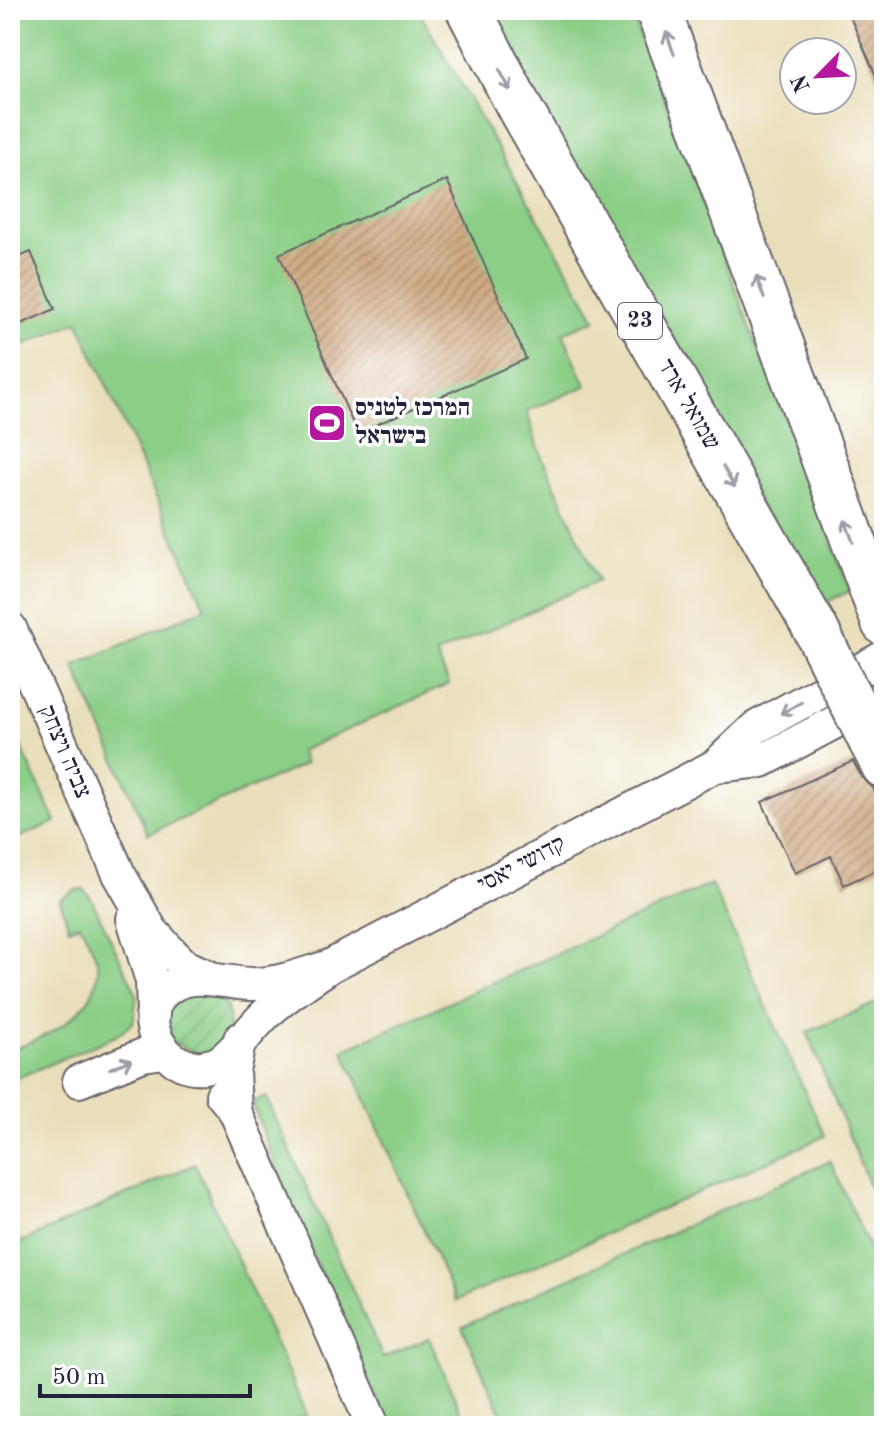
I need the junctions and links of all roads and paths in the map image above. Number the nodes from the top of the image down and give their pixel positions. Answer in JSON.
{"nodes":[{"id":1,"x":469,"y":10,"type":"edge"},
{"id":2,"x":658,"y":10,"type":"edge"},
{"id":3,"x":880,"y":614,"type":"edge"},
{"id":4,"x":10,"y":628,"type":"edge"},
{"id":5,"x":884,"y":657,"type":"edge"},
{"id":6,"x":884,"y":696,"type":"edge"},
{"id":7,"x":878,"y":754,"type":"edge"},
{"id":8,"x":715,"y":766,"type":"junction"},
{"id":9,"x":119,"y":874,"type":"junction"},
{"id":10,"x":330,"y":966,"type":"junction"},
{"id":11,"x":214,"y":979,"type":"junction"},
{"id":12,"x":153,"y":1015,"type":"junction"},
{"id":13,"x":239,"y":1040,"type":"junction"},
{"id":14,"x":173,"y":1058,"type":"junction"},
{"id":15,"x":79,"y":1081,"type":"dead end"},
{"id":16,"x":235,"y":1111,"type":"junction"},
{"id":17,"x":373,"y":1426,"type":"edge"}],
"edges":[{"from":1,"to":7,"type":"highway","name":"שמואל ארד","number":"23","one_way":true,"bridge":true},
{"from":3,"to":2,"type":"highway","one_way":true},
{"from":4,"to":9,"type":"street","name":"צביה ויצחק"},
{"from":5,"to":8,"type":"street","name":"קדושי יאסי","one_way":true},
{"from":6,"to":8,"type":"street","name":"קדושי יאסי"},
{"from":8,"to":10,"type":"street","name":"קדושי יאסי"},
{"from":9,"to":11,"type":"street","name":"צביה ויצחק"},
{"from":9,"to":12,"type":"street","name":"צביה ויצחק"},
{"from":10,"to":11,"type":"street","name":"קדושי יאסי"},
{"from":10,"to":13,"type":"street","name":"קדושי יאסי"},
{"from":11,"to":12,"type":"street"},
{"from":11,"to":13,"type":"street"},
{"from":12,"to":14,"type":"street"},
{"from":13,"to":14,"type":"street"},
{"from":13,"to":16,"type":"street"},
{"from":15,"to":14,"type":"street","one_way":true},
{"from":14,"to":16,"type":"street"},
{"from":16,"to":17,"type":"street"}]}
